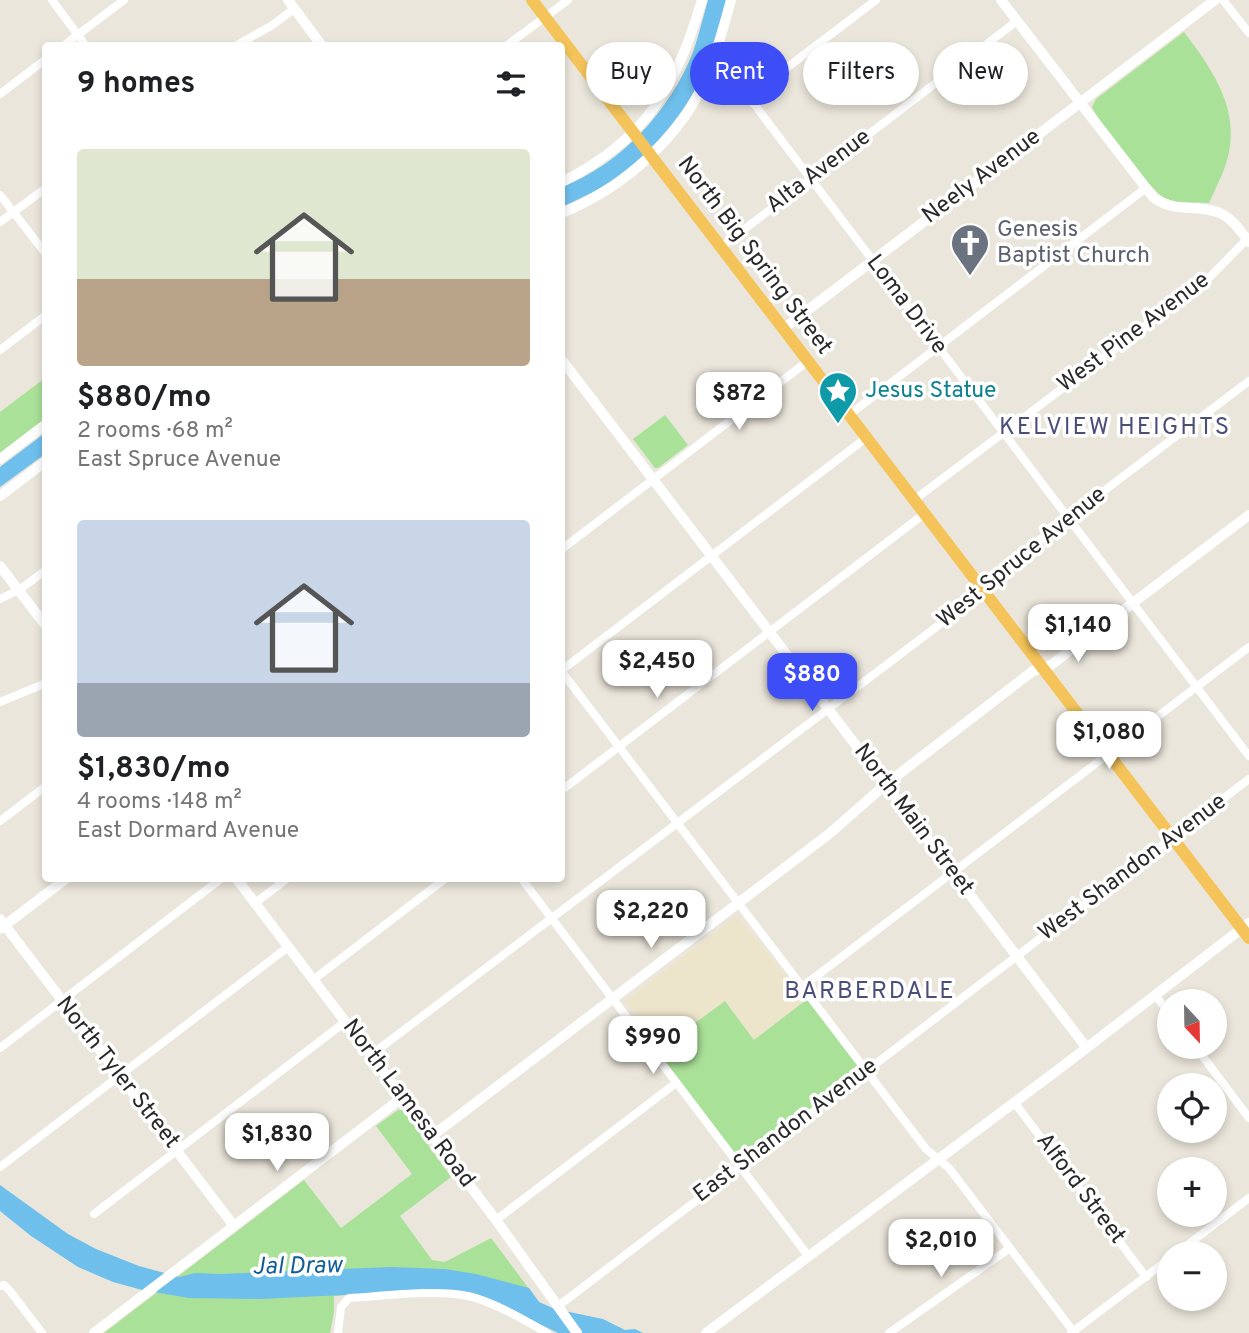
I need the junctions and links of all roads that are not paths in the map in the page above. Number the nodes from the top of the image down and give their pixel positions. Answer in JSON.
{"nodes":[{"id":1,"x":52,"y":0,"type":"edge"},
{"id":2,"x":124,"y":0,"type":"edge"},
{"id":3,"x":532,"y":0,"type":"edge"},
{"id":4,"x":568,"y":0,"type":"edge"},
{"id":5,"x":702,"y":0,"type":"edge"},
{"id":6,"x":731,"y":0,"type":"edge"},
{"id":7,"x":876,"y":0,"type":"edge"},
{"id":8,"x":1001,"y":0,"type":"edge"},
{"id":9,"x":1215,"y":0,"type":"edge"},
{"id":10,"x":1223,"y":0,"type":"edge"},
{"id":11,"x":291,"y":4,"type":"edge"},
{"id":12,"x":545,"y":17,"type":"junction"},
{"id":13,"x":1017,"y":22,"type":"junction"},
{"id":14,"x":1249,"y":33,"type":"edge"},
{"id":15,"x":78,"y":34,"type":"junction"},
{"id":16,"x":68,"y":42,"type":"edge"},
{"id":17,"x":83,"y":42,"type":"edge"},
{"id":18,"x":242,"y":42,"type":"edge"},
{"id":19,"x":319,"y":42,"type":"edge"},
{"id":20,"x":511,"y":42,"type":"edge"},
{"id":21,"x":564,"y":42,"type":"edge"},
{"id":22,"x":719,"y":42,"type":"edge"},
{"id":23,"x":565,"y":43,"type":"edge"},
{"id":24,"x":42,"y":62,"type":"edge"},
{"id":25,"x":789,"y":65,"type":"edge"},
{"id":26,"x":0,"y":94,"type":"edge"},
{"id":27,"x":1079,"y":103,"type":"junction"},
{"id":28,"x":690,"y":105,"type":"edge"},
{"id":29,"x":753,"y":105,"type":"edge"},
{"id":30,"x":633,"y":133,"type":"junction"},
{"id":31,"x":650,"y":155,"type":"junction"},
{"id":32,"x":565,"y":180,"type":"edge"},
{"id":33,"x":810,"y":180,"type":"junction"},
{"id":34,"x":1146,"y":188,"type":"junction"},
{"id":35,"x":42,"y":191,"type":"edge"},
{"id":36,"x":0,"y":195,"type":"edge"},
{"id":37,"x":565,"y":211,"type":"edge"},
{"id":38,"x":13,"y":212,"type":"junction"},
{"id":39,"x":0,"y":222,"type":"edge"},
{"id":40,"x":1248,"y":239,"type":"edge"},
{"id":41,"x":721,"y":247,"type":"junction"},
{"id":42,"x":42,"y":249,"type":"edge"},
{"id":43,"x":872,"y":261,"type":"junction"},
{"id":44,"x":42,"y":318,"type":"edge"},
{"id":45,"x":783,"y":329,"type":"junction"},
{"id":46,"x":937,"y":347,"type":"junction"},
{"id":47,"x":0,"y":350,"type":"edge"},
{"id":48,"x":808,"y":362,"type":"junction"},
{"id":49,"x":565,"y":364,"type":"edge"},
{"id":50,"x":1249,"y":381,"type":"edge"},
{"id":51,"x":849,"y":415,"type":"junction"},
{"id":52,"x":42,"y":427,"type":"edge"},
{"id":53,"x":1003,"y":433,"type":"junction"},
{"id":54,"x":866,"y":438,"type":"junction"},
{"id":55,"x":0,"y":459,"type":"edge"},
{"id":56,"x":42,"y":464,"type":"edge"},
{"id":57,"x":653,"y":480,"type":"junction"},
{"id":58,"x":0,"y":496,"type":"edge"},
{"id":59,"x":914,"y":500,"type":"junction"},
{"id":60,"x":925,"y":514,"type":"junction"},
{"id":61,"x":1249,"y":515,"type":"edge"},
{"id":62,"x":1068,"y":518,"type":"junction"},
{"id":63,"x":565,"y":547,"type":"edge"},
{"id":64,"x":711,"y":555,"type":"junction"},
{"id":65,"x":0,"y":566,"type":"edge"},
{"id":66,"x":42,"y":573,"type":"edge"},
{"id":67,"x":981,"y":588,"type":"junction"},
{"id":68,"x":19,"y":590,"type":"junction"},
{"id":69,"x":0,"y":599,"type":"edge"},
{"id":70,"x":1132,"y":603,"type":"junction"},
{"id":71,"x":42,"y":621,"type":"edge"},
{"id":72,"x":770,"y":632,"type":"junction"},
{"id":73,"x":1249,"y":647,"type":"edge"},
{"id":74,"x":1042,"y":668,"type":"junction"},
{"id":75,"x":565,"y":669,"type":"edge"},
{"id":76,"x":565,"y":675,"type":"edge"},
{"id":77,"x":42,"y":685,"type":"edge"},
{"id":78,"x":1196,"y":687,"type":"junction"},
{"id":79,"x":0,"y":702,"type":"edge"},
{"id":80,"x":828,"y":708,"type":"junction"},
{"id":81,"x":619,"y":747,"type":"junction"},
{"id":82,"x":1108,"y":754,"type":"junction"},
{"id":83,"x":1249,"y":756,"type":"edge"},
{"id":84,"x":1249,"y":779,"type":"edge"},
{"id":85,"x":886,"y":784,"type":"junction"},
{"id":86,"x":565,"y":788,"type":"edge"},
{"id":87,"x":42,"y":789,"type":"edge"},
{"id":88,"x":0,"y":821,"type":"edge"},
{"id":89,"x":677,"y":823,"type":"junction"},
{"id":90,"x":1171,"y":838,"type":"junction"},
{"id":91,"x":953,"y":873,"type":"junction"},
{"id":92,"x":61,"y":882,"type":"edge"},
{"id":93,"x":217,"y":882,"type":"edge"},
{"id":94,"x":239,"y":882,"type":"edge"},
{"id":95,"x":283,"y":882,"type":"edge"},
{"id":96,"x":441,"y":882,"type":"edge"},
{"id":97,"x":524,"y":882,"type":"edge"},
{"id":98,"x":738,"y":903,"type":"junction"},
{"id":99,"x":255,"y":904,"type":"junction"},
{"id":100,"x":551,"y":919,"type":"junction"},
{"id":101,"x":2,"y":925,"type":"edge"},
{"id":102,"x":1247,"y":930,"type":"edge"},
{"id":103,"x":288,"y":947,"type":"junction"},
{"id":104,"x":1017,"y":957,"type":"junction"},
{"id":105,"x":313,"y":980,"type":"junction"},
{"id":106,"x":802,"y":986,"type":"junction"},
{"id":107,"x":1155,"y":995,"type":"junction"},
{"id":108,"x":1157,"y":998,"type":"edge"},
{"id":109,"x":612,"y":999,"type":"junction"},
{"id":110,"x":61,"y":1001,"type":"junction"},
{"id":111,"x":345,"y":1022,"type":"junction"},
{"id":112,"x":1086,"y":1047,"type":"junction"},
{"id":113,"x":0,"y":1048,"type":"edge"},
{"id":114,"x":371,"y":1055,"type":"junction"},
{"id":115,"x":1205,"y":1059,"type":"edge"},
{"id":116,"x":866,"y":1070,"type":"junction"},
{"id":117,"x":119,"y":1076,"type":"junction"},
{"id":118,"x":676,"y":1083,"type":"junction"},
{"id":119,"x":403,"y":1097,"type":"junction"},
{"id":120,"x":1014,"y":1102,"type":"junction"},
{"id":121,"x":1249,"y":1118,"type":"edge"},
{"id":122,"x":432,"y":1136,"type":"junction"},
{"id":123,"x":176,"y":1150,"type":"junction"},
{"id":124,"x":937,"y":1159,"type":"junction"},
{"id":125,"x":740,"y":1166,"type":"junction"},
{"id":126,"x":0,"y":1167,"type":"edge"},
{"id":127,"x":1249,"y":1198,"type":"edge"},
{"id":128,"x":94,"y":1214,"type":"dead end"},
{"id":129,"x":496,"y":1220,"type":"junction"},
{"id":130,"x":234,"y":1226,"type":"junction"},
{"id":131,"x":1193,"y":1241,"type":"edge"},
{"id":132,"x":1010,"y":1248,"type":"junction"},
{"id":133,"x":809,"y":1257,"type":"junction"},
{"id":134,"x":1157,"y":1268,"type":"edge"},
{"id":135,"x":1146,"y":1277,"type":"junction"},
{"id":136,"x":2,"y":1286,"type":"edge"},
{"id":137,"x":557,"y":1307,"type":"junction"},
{"id":138,"x":1073,"y":1332,"type":"edge"},
{"id":139,"x":42,"y":1333,"type":"edge"},
{"id":140,"x":94,"y":1333,"type":"edge"},
{"id":141,"x":338,"y":1333,"type":"edge"},
{"id":142,"x":547,"y":1333,"type":"edge"},
{"id":143,"x":576,"y":1333,"type":"edge"},
{"id":144,"x":706,"y":1333,"type":"edge"},
{"id":145,"x":889,"y":1333,"type":"edge"}],
"edges":[{"from":1,"to":15,"type":"street"},
{"from":2,"to":15,"type":"street"},
{"from":3,"to":12,"type":"highway","name":"North Big Spring Street"},
{"from":4,"to":12,"type":"street"},
{"from":5,"to":30,"type":"main road"},
{"from":6,"to":22,"type":"main road"},
{"from":7,"to":25,"type":"street"},
{"from":8,"to":13,"type":"street"},
{"from":9,"to":27,"type":"street","name":"Neely Avenue"},
{"from":10,"to":14,"type":"street"},
{"from":11,"to":18,"type":"street"},
{"from":11,"to":19,"type":"street"},
{"from":12,"to":20,"type":"street"},
{"from":12,"to":21,"type":"highway","name":"North Big Spring Street"},
{"from":13,"to":27,"type":"street"},
{"from":13,"to":33,"type":"street","name":"Alta Avenue"},
{"from":15,"to":16,"type":"street"},
{"from":15,"to":17,"type":"street"},
{"from":23,"to":30,"type":"highway","name":"North Big Spring Street"},
{"from":24,"to":26,"type":"street"},
{"from":27,"to":34,"type":"street"},
{"from":27,"to":43,"type":"street","name":"Neely Avenue"},
{"from":28,"to":31,"type":"main road"},
{"from":29,"to":33,"type":"street","name":"Loma Drive"},
{"from":30,"to":31,"type":"highway","name":"North Big Spring Street"},
{"from":30,"to":32,"type":"main road"},
{"from":31,"to":37,"type":"main road"},
{"from":31,"to":41,"type":"highway","name":"North Big Spring Street"},
{"from":33,"to":41,"type":"street","name":"Alta Avenue"},
{"from":33,"to":43,"type":"street","name":"Loma Drive"},
{"from":34,"to":40,"type":"street"},
{"from":34,"to":46,"type":"street"},
{"from":35,"to":38,"type":"street"},
{"from":36,"to":38,"type":"street"},
{"from":38,"to":39,"type":"street"},
{"from":38,"to":42,"type":"street"},
{"from":40,"to":53,"type":"street","name":"West Pine Avenue"},
{"from":41,"to":45,"type":"highway","name":"North Big Spring Street"},
{"from":43,"to":45,"type":"street","name":"Neely Avenue"},
{"from":43,"to":46,"type":"street","name":"Loma Drive"},
{"from":44,"to":47,"type":"street"},
{"from":45,"to":48,"type":"highway","name":"North Big Spring Street"},
{"from":46,"to":51,"type":"street"},
{"from":46,"to":53,"type":"street","name":"Loma Drive"},
{"from":48,"to":51,"type":"highway","name":"North Big Spring Street"},
{"from":48,"to":57,"type":"street"},
{"from":49,"to":57,"type":"street","name":"North Main Street"},
{"from":50,"to":62,"type":"street","name":"West Spruce Avenue"},
{"from":51,"to":54,"type":"highway","name":"North Big Spring Street"},
{"from":52,"to":55,"type":"main road"},
{"from":53,"to":59,"type":"street","name":"West Pine Avenue"},
{"from":53,"to":62,"type":"street","name":"Loma Drive"},
{"from":54,"to":59,"type":"highway","name":"North Big Spring Street"},
{"from":54,"to":64,"type":"street"},
{"from":56,"to":58,"type":"main road"},
{"from":57,"to":63,"type":"street"},
{"from":57,"to":64,"type":"street","name":"North Main Street"},
{"from":59,"to":60,"type":"highway","name":"North Big Spring Street"},
{"from":60,"to":67,"type":"highway","name":"North Big Spring Street"},
{"from":60,"to":72,"type":"street"},
{"from":61,"to":70,"type":"street"},
{"from":62,"to":67,"type":"street","name":"West Spruce Avenue"},
{"from":62,"to":70,"type":"street","name":"Loma Drive"},
{"from":64,"to":72,"type":"street","name":"North Main Street"},
{"from":64,"to":75,"type":"street"},
{"from":65,"to":68,"type":"main road"},
{"from":66,"to":68,"type":"street"},
{"from":67,"to":74,"type":"highway","name":"North Big Spring Street"},
{"from":67,"to":80,"type":"street","name":"West Spruce Avenue"},
{"from":68,"to":69,"type":"street"},
{"from":68,"to":71,"type":"main road"},
{"from":70,"to":74,"type":"street"},
{"from":70,"to":78,"type":"street","name":"Loma Drive"},
{"from":72,"to":80,"type":"street","name":"North Main Street"},
{"from":72,"to":81,"type":"street"},
{"from":73,"to":78,"type":"street"},
{"from":74,"to":82,"type":"highway","name":"North Big Spring Street"},
{"from":74,"to":85,"type":"street"},
{"from":76,"to":81,"type":"street"},
{"from":77,"to":79,"type":"street"},
{"from":78,"to":82,"type":"street"},
{"from":78,"to":83,"type":"street","name":"Loma Drive"},
{"from":80,"to":85,"type":"street","name":"North Main Street"},
{"from":80,"to":89,"type":"street","name":"West Spruce Avenue"},
{"from":81,"to":86,"type":"street"},
{"from":81,"to":89,"type":"street"},
{"from":82,"to":90,"type":"highway","name":"North Big Spring Street"},
{"from":82,"to":91,"type":"street"},
{"from":84,"to":90,"type":"street","name":"West Shandon Avenue"},
{"from":85,"to":91,"type":"street","name":"North Main Street"},
{"from":85,"to":98,"type":"street"},
{"from":87,"to":88,"type":"street"},
{"from":89,"to":98,"type":"street"},
{"from":89,"to":100,"type":"street","name":"West Spruce Avenue"},
{"from":90,"to":102,"type":"highway","name":"North Big Spring Street"},
{"from":90,"to":104,"type":"street","name":"West Shandon Avenue"},
{"from":91,"to":104,"type":"street","name":"North Main Street"},
{"from":91,"to":106,"type":"street"},
{"from":92,"to":101,"type":"street"},
{"from":93,"to":110,"type":"street"},
{"from":94,"to":99,"type":"main road","name":"North Lamesa Road"},
{"from":95,"to":99,"type":"street"},
{"from":96,"to":105,"type":"street"},
{"from":97,"to":100,"type":"street"},
{"from":98,"to":106,"type":"street"},
{"from":98,"to":109,"type":"street"},
{"from":99,"to":103,"type":"main road","name":"North Lamesa Road"},
{"from":100,"to":109,"type":"street"},
{"from":100,"to":114,"type":"street","name":"West Spruce Avenue"},
{"from":101,"to":110,"type":"street","name":"North Tyler Street"},
{"from":102,"to":107,"type":"main road"},
{"from":103,"to":105,"type":"main road","name":"North Lamesa Road"},
{"from":103,"to":117,"type":"street"},
{"from":104,"to":112,"type":"street","name":"North Main Street"},
{"from":104,"to":116,"type":"street","name":"East Shandon Avenue"},
{"from":105,"to":111,"type":"main road","name":"North Lamesa Road"},
{"from":106,"to":116,"type":"street"},
{"from":107,"to":108,"type":"street"},
{"from":107,"to":112,"type":"main road"},
{"from":109,"to":118,"type":"street"},
{"from":109,"to":122,"type":"street"},
{"from":110,"to":113,"type":"street"},
{"from":110,"to":117,"type":"street","name":"North Tyler Street"},
{"from":111,"to":114,"type":"main road","name":"North Lamesa Road"},
{"from":111,"to":123,"type":"street"},
{"from":112,"to":120,"type":"main road"},
{"from":114,"to":119,"type":"main road","name":"North Lamesa Road"},
{"from":115,"to":121,"type":"street"},
{"from":116,"to":124,"type":"street"},
{"from":116,"to":125,"type":"street","name":"East Shandon Avenue"},
{"from":117,"to":123,"type":"street","name":"North Tyler Street"},
{"from":117,"to":126,"type":"street"},
{"from":118,"to":125,"type":"street"},
{"from":118,"to":129,"type":"street"},
{"from":119,"to":122,"type":"main road","name":"North Lamesa Road"},
{"from":119,"to":130,"type":"street"},
{"from":120,"to":124,"type":"main road"},
{"from":120,"to":135,"type":"street","name":"Alford Street"},
{"from":122,"to":129,"type":"main road","name":"North Lamesa Road"},
{"from":123,"to":128,"type":"street"},
{"from":123,"to":130,"type":"street","name":"North Tyler Street"},
{"from":124,"to":132,"type":"street"},
{"from":124,"to":133,"type":"main road"},
{"from":125,"to":133,"type":"street"},
{"from":125,"to":137,"type":"street","name":"East Shandon Avenue"},
{"from":127,"to":131,"type":"street"},
{"from":129,"to":137,"type":"main road","name":"North Lamesa Road"},
{"from":130,"to":140,"type":"street"},
{"from":132,"to":138,"type":"street"},
{"from":132,"to":145,"type":"street"},
{"from":133,"to":144,"type":"main road"},
{"from":134,"to":135,"type":"street"},
{"from":135,"to":138,"type":"street"},
{"from":136,"to":139,"type":"street"},
{"from":137,"to":143,"type":"main road","name":"North Lamesa Road"},
{"from":141,"to":142,"type":"street"}]}
